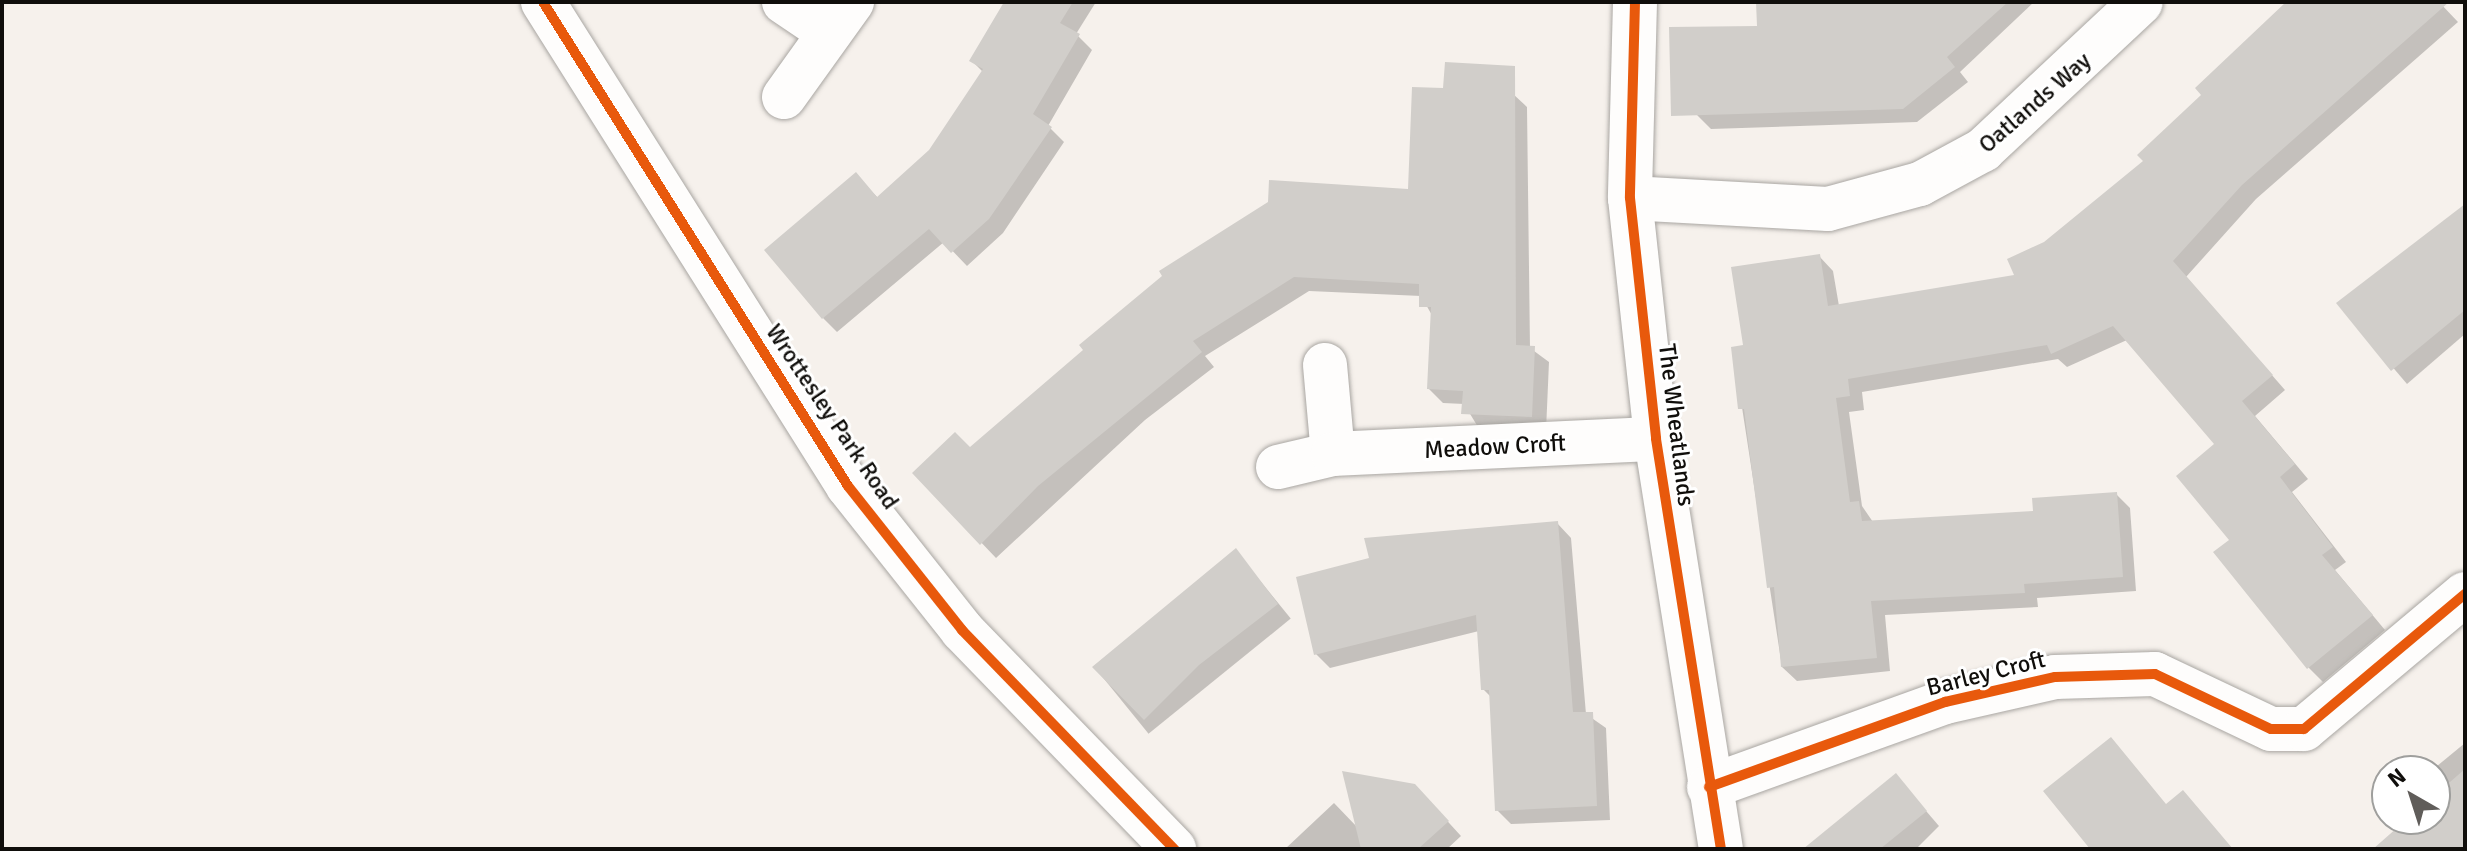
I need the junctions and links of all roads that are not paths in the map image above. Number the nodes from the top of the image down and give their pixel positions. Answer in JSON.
{"nodes":[{"id":1,"x":543,"y":2,"type":"edge"},
{"id":2,"x":784,"y":2,"type":"edge"},
{"id":3,"x":1635,"y":2,"type":"edge"},
{"id":4,"x":2141,"y":2,"type":"edge"},
{"id":5,"x":841,"y":18,"type":"edge"},
{"id":6,"x":784,"y":97,"type":"dead end"},
{"id":7,"x":1630,"y":198,"type":"junction"},
{"id":8,"x":1325,"y":365,"type":"dead end"},
{"id":9,"x":1656,"y":439,"type":"junction"},
{"id":10,"x":1333,"y":454,"type":"junction"},
{"id":11,"x":1278,"y":467,"type":"dead end"},
{"id":12,"x":2465,"y":594,"type":"edge"},
{"id":13,"x":1709,"y":787,"type":"junction"},
{"id":14,"x":1174,"y":849,"type":"edge"},
{"id":15,"x":1721,"y":849,"type":"edge"}],
"edges":[{"from":1,"to":14,"type":"street","name":"Wrottesley Park Road"},
{"from":2,"to":5,"type":"street"},
{"from":3,"to":7,"type":"street","name":"The Wheatlands"},
{"from":4,"to":7,"type":"street","name":"Oatlands Way"},
{"from":5,"to":6,"type":"street"},
{"from":7,"to":9,"type":"street","name":"The Wheatlands"},
{"from":8,"to":10,"type":"street"},
{"from":9,"to":10,"type":"street","name":"Meadow Croft"},
{"from":9,"to":13,"type":"street","name":"The Wheatlands"},
{"from":10,"to":11,"type":"street","name":"Meadow Croft"},
{"from":12,"to":13,"type":"street","name":"Barley Croft"},
{"from":13,"to":15,"type":"street","name":"The Wheatlands"}]}
